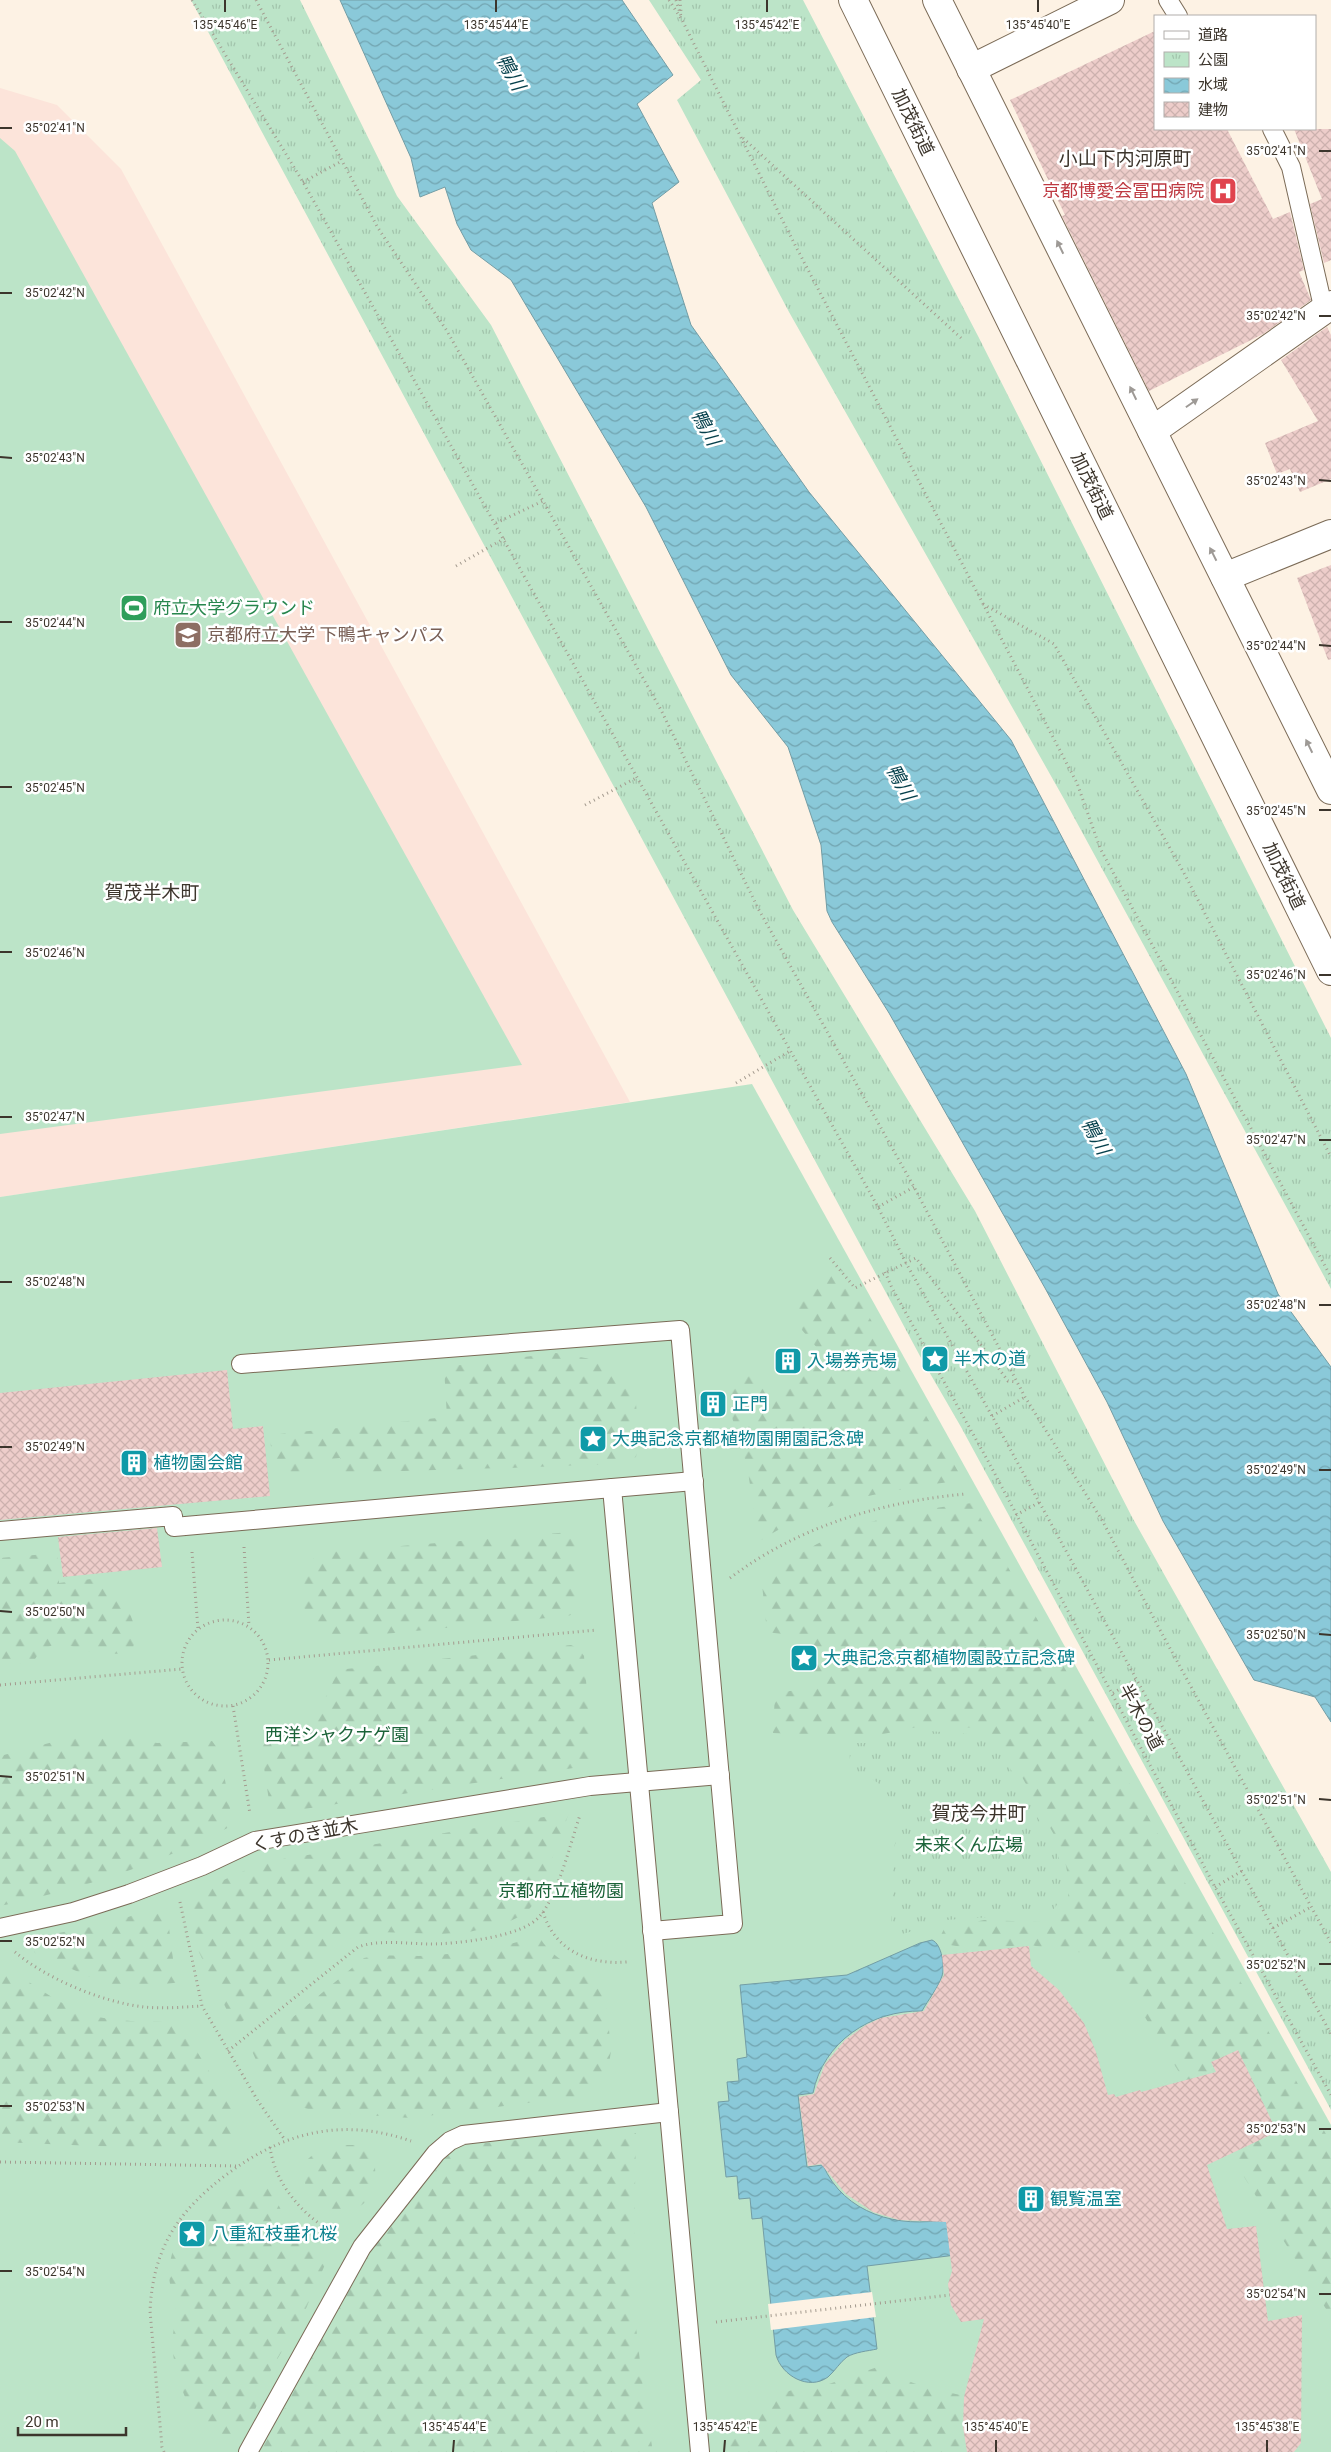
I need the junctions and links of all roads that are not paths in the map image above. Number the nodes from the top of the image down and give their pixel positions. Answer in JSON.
{"nodes":[{"id":1,"x":853,"y":0,"type":"edge"},
{"id":2,"x":937,"y":0,"type":"edge"},
{"id":3,"x":1110,"y":0,"type":"edge"},
{"id":4,"x":1168,"y":0,"type":"edge"},
{"id":5,"x":1177,"y":15,"type":"edge"},
{"id":6,"x":971,"y":68,"type":"junction"},
{"id":7,"x":1272,"y":130,"type":"edge"},
{"id":8,"x":1328,"y":308,"type":"edge"},
{"id":9,"x":1152,"y":431,"type":"junction"},
{"id":10,"x":1331,"y":534,"type":"edge"},
{"id":11,"x":1225,"y":578,"type":"junction"},
{"id":12,"x":1331,"y":790,"type":"edge"},
{"id":13,"x":1331,"y":971,"type":"edge"},
{"id":14,"x":241,"y":1364,"type":"dead end"},
{"id":15,"x":694,"y":1481,"type":"junction"},
{"id":16,"x":612,"y":1488,"type":"junction"},
{"id":17,"x":0,"y":1531,"type":"edge"},
{"id":18,"x":720,"y":1775,"type":"junction"},
{"id":19,"x":639,"y":1782,"type":"junction"},
{"id":20,"x":0,"y":1928,"type":"edge"},
{"id":21,"x":652,"y":1931,"type":"junction"},
{"id":22,"x":669,"y":2112,"type":"junction"},
{"id":23,"x":248,"y":2452,"type":"edge"},
{"id":24,"x":700,"y":2452,"type":"edge"}],
"edges":[{"from":1,"to":13,"type":"street","name":"加茂街道"},
{"from":2,"to":6,"type":"street"},
{"from":3,"to":6,"type":"street"},
{"from":4,"to":5,"type":"lane"},
{"from":9,"to":6,"type":"street","one_way":true},
{"from":7,"to":8,"type":"lane"},
{"from":9,"to":8,"type":"street","one_way":true},
{"from":11,"to":9,"type":"street","one_way":true},
{"from":10,"to":11,"type":"street"},
{"from":12,"to":11,"type":"street","one_way":true},
{"from":14,"to":15,"type":"lane"},
{"from":15,"to":16,"type":"lane"},
{"from":15,"to":18,"type":"lane"},
{"from":16,"to":17,"type":"lane"},
{"from":16,"to":19,"type":"lane"},
{"from":18,"to":19,"type":"lane","name":"くすのき並木"},
{"from":18,"to":21,"type":"lane"},
{"from":19,"to":20,"type":"lane","name":"くすのき並木"},
{"from":19,"to":21,"type":"lane"},
{"from":21,"to":22,"type":"lane"},
{"from":22,"to":23,"type":"lane"},
{"from":22,"to":24,"type":"lane"}]}
